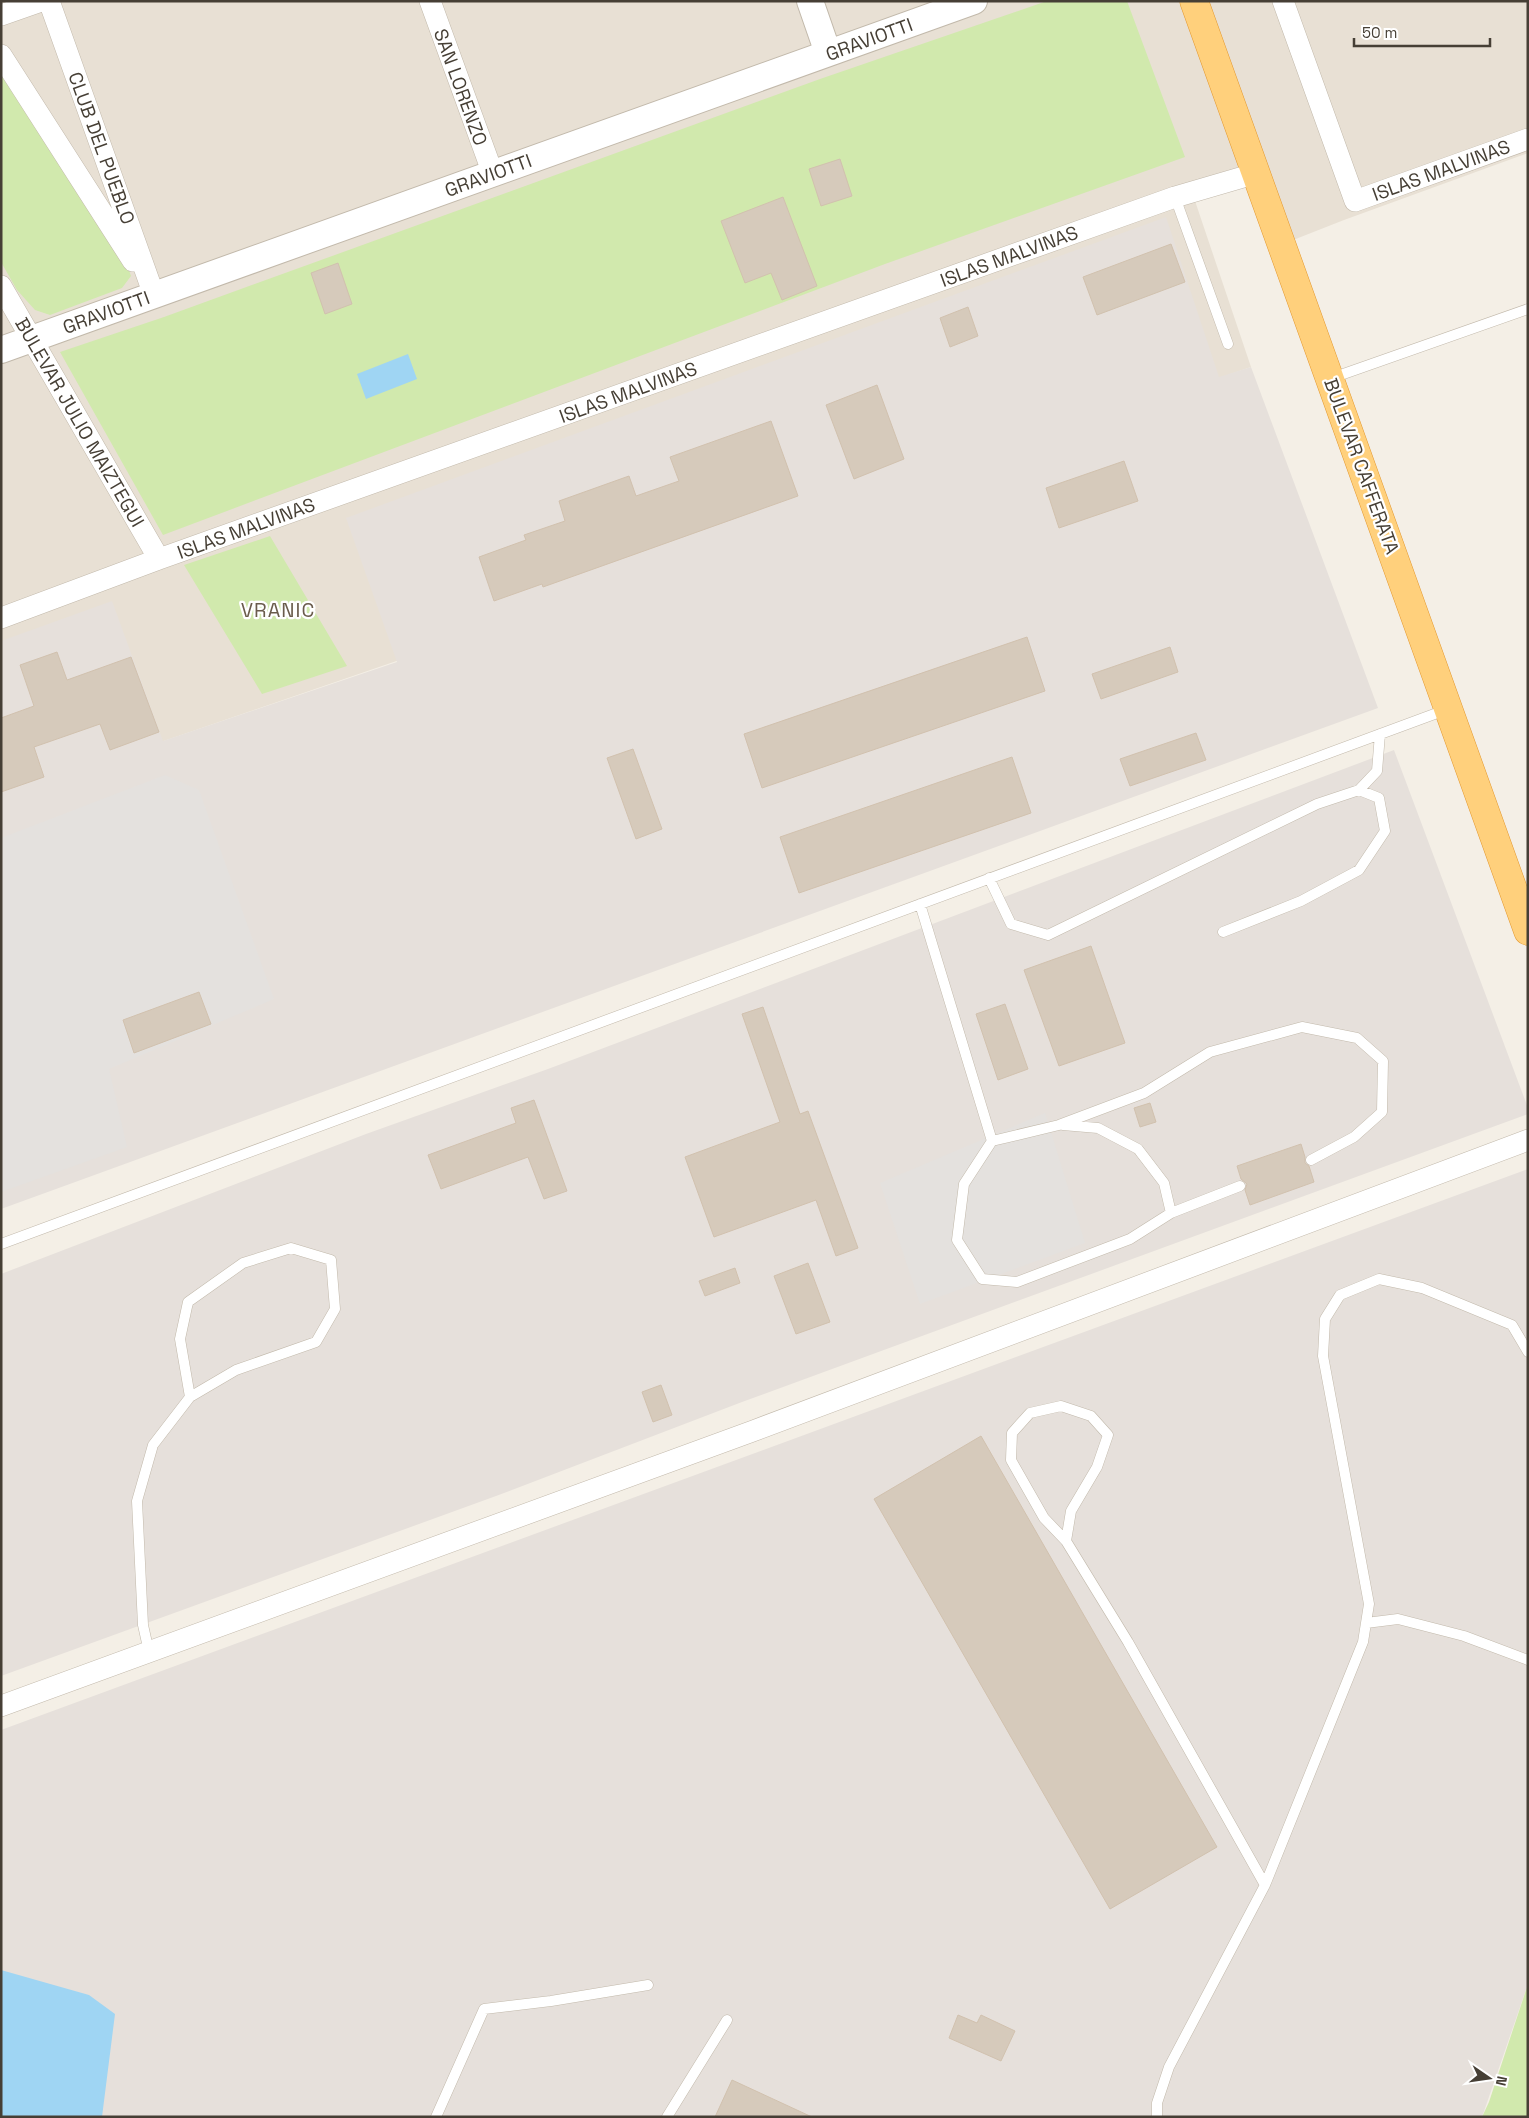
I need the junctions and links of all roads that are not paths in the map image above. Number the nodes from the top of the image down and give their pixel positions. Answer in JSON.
{"nodes":[{"id":1,"x":41,"y":1,"type":"edge"},
{"id":2,"x":49,"y":1,"type":"edge"},
{"id":3,"x":430,"y":1,"type":"edge"},
{"id":4,"x":810,"y":1,"type":"edge"},
{"id":5,"x":974,"y":1,"type":"edge"},
{"id":6,"x":1194,"y":1,"type":"edge"},
{"id":7,"x":1283,"y":1,"type":"edge"},
{"id":8,"x":1,"y":15,"type":"edge"},
{"id":9,"x":828,"y":54,"type":"junction"},
{"id":10,"x":1,"y":55,"type":"edge"},
{"id":11,"x":1528,"y":139,"type":"edge"},
{"id":12,"x":1257,"y":173,"type":"junction"},
{"id":13,"x":493,"y":174,"type":"junction"},
{"id":14,"x":1175,"y":197,"type":"junction"},
{"id":15,"x":1,"y":286,"type":"edge"},
{"id":16,"x":154,"y":295,"type":"junction"},
{"id":17,"x":1528,"y":309,"type":"edge"},
{"id":18,"x":32,"y":338,"type":"junction"},
{"id":19,"x":1228,"y":344,"type":"dead end"},
{"id":20,"x":1,"y":350,"type":"edge"},
{"id":21,"x":1331,"y":378,"type":"junction"},
{"id":22,"x":159,"y":559,"type":"junction"},
{"id":23,"x":1,"y":618,"type":"edge"},
{"id":24,"x":1449,"y":708,"type":"junction"},
{"id":25,"x":1380,"y":734,"type":"junction"},
{"id":26,"x":1359,"y":790,"type":"junction"},
{"id":27,"x":989,"y":878,"type":"junction"},
{"id":28,"x":920,"y":904,"type":"junction"},
{"id":29,"x":1528,"y":931,"type":"edge"},
{"id":30,"x":1222,"y":932,"type":"dead end"},
{"id":31,"x":1058,"y":1125,"type":"junction"},
{"id":32,"x":1528,"y":1140,"type":"edge"},
{"id":33,"x":992,"y":1142,"type":"junction"},
{"id":34,"x":1311,"y":1160,"type":"dead end"},
{"id":35,"x":1240,"y":1186,"type":"dead end"},
{"id":36,"x":1171,"y":1213,"type":"junction"},
{"id":37,"x":1,"y":1244,"type":"edge"},
{"id":38,"x":1528,"y":1352,"type":"edge"},
{"id":39,"x":190,"y":1398,"type":"junction"},
{"id":40,"x":1066,"y":1541,"type":"junction"},
{"id":41,"x":1366,"y":1623,"type":"junction"},
{"id":42,"x":149,"y":1652,"type":"junction"},
{"id":43,"x":1528,"y":1660,"type":"edge"},
{"id":44,"x":1,"y":1706,"type":"edge"},
{"id":45,"x":1266,"y":1885,"type":"junction"},
{"id":46,"x":648,"y":1985,"type":"dead end"},
{"id":47,"x":727,"y":2020,"type":"dead end"},
{"id":48,"x":436,"y":2117,"type":"edge"},
{"id":49,"x":667,"y":2117,"type":"edge"},
{"id":50,"x":1157,"y":2117,"type":"edge"}],
"edges":[{"from":1,"to":8,"type":"street"},
{"from":2,"to":16,"type":"street","name":"CLUB DEL PUEBLO"},
{"from":3,"to":13,"type":"street","name":"SAN LORENZO"},
{"from":4,"to":9,"type":"street"},
{"from":5,"to":9,"type":"street","name":"GRAVIOTTI"},
{"from":6,"to":12,"type":"highway","name":"BULEVAR CAFFERATA"},
{"from":7,"to":11,"type":"street","name":"ISLAS MALVINAS"},
{"from":9,"to":13,"type":"street","name":"GRAVIOTTI"},
{"from":10,"to":16,"type":"street"},
{"from":12,"to":14,"type":"street","name":"ISLAS MALVINAS"},
{"from":12,"to":21,"type":"highway","name":"BULEVAR CAFFERATA"},
{"from":13,"to":16,"type":"street","name":"GRAVIOTTI"},
{"from":14,"to":19,"type":"lane"},
{"from":14,"to":22,"type":"street","name":"ISLAS MALVINAS"},
{"from":15,"to":18,"type":"street","name":"BULEVAR JULIO MAIZTEGUI"},
{"from":16,"to":18,"type":"street","name":"GRAVIOTTI"},
{"from":17,"to":21,"type":"lane"},
{"from":18,"to":20,"type":"street","name":"GRAVIOTTI"},
{"from":18,"to":22,"type":"street","name":"BULEVAR JULIO MAIZTEGUI"},
{"from":21,"to":24,"type":"highway","name":"BULEVAR CAFFERATA"},
{"from":22,"to":23,"type":"street","name":"ISLAS MALVINAS"},
{"from":24,"to":25,"type":"lane"},
{"from":24,"to":29,"type":"highway","name":"BULEVAR CAFFERATA"},
{"from":25,"to":26,"type":"lane"},
{"from":25,"to":27,"type":"lane"},
{"from":26,"to":27,"type":"lane"},
{"from":26,"to":30,"type":"lane"},
{"from":27,"to":28,"type":"lane"},
{"from":28,"to":33,"type":"lane"},
{"from":28,"to":37,"type":"lane"},
{"from":31,"to":33,"type":"lane"},
{"from":31,"to":34,"type":"lane"},
{"from":31,"to":36,"type":"lane"},
{"from":32,"to":42,"type":"street"},
{"from":33,"to":36,"type":"lane"},
{"from":35,"to":36,"type":"lane"},
{"from":38,"to":41,"type":"lane"},
{"from":39,"to":39,"type":"lane"},
{"from":39,"to":42,"type":"lane"},
{"from":40,"to":40,"type":"lane"},
{"from":40,"to":45,"type":"lane"},
{"from":41,"to":43,"type":"lane"},
{"from":41,"to":45,"type":"lane"},
{"from":42,"to":44,"type":"street"},
{"from":45,"to":50,"type":"lane"},
{"from":46,"to":48,"type":"lane"},
{"from":47,"to":49,"type":"lane"}]}
